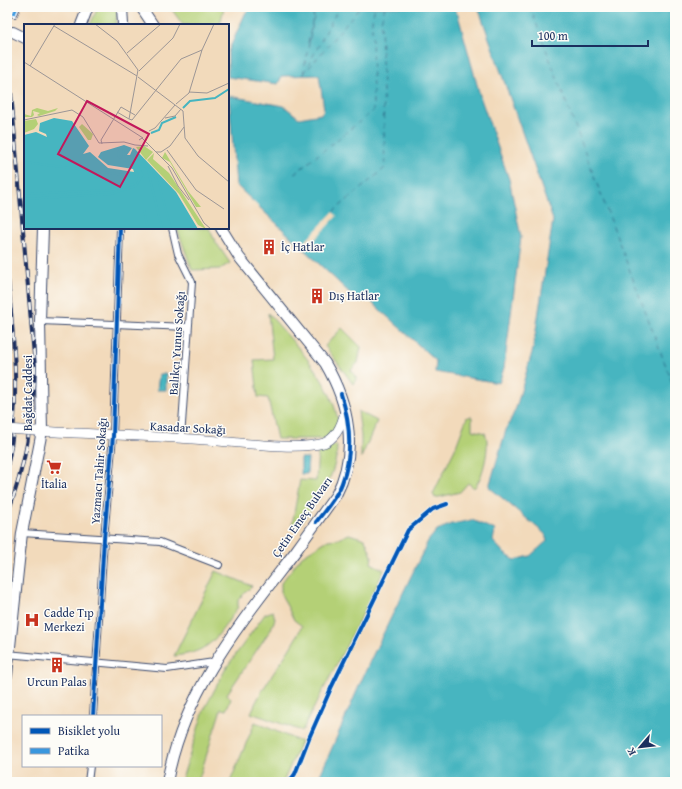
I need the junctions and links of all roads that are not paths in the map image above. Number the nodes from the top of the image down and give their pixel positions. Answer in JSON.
{"nodes":[{"id":1,"x":17,"y":7,"type":"edge"},
{"id":2,"x":122,"y":7,"type":"edge"},
{"id":3,"x":142,"y":7,"type":"edge"},
{"id":4,"x":87,"y":11,"type":"edge"},
{"id":5,"x":14,"y":14,"type":"dead end"},
{"id":6,"x":80,"y":24,"type":"edge"},
{"id":7,"x":124,"y":24,"type":"edge"},
{"id":8,"x":151,"y":24,"type":"edge"},
{"id":9,"x":13,"y":32,"type":"dead end"},
{"id":10,"x":24,"y":38,"type":"edge"},
{"id":11,"x":43,"y":229,"type":"edge"},
{"id":12,"x":120,"y":229,"type":"edge"},
{"id":13,"x":172,"y":229,"type":"edge"},
{"id":14,"x":222,"y":229,"type":"edge"},
{"id":15,"x":40,"y":321,"type":"junction"},
{"id":16,"x":117,"y":325,"type":"junction"},
{"id":17,"x":188,"y":327,"type":"junction"},
{"id":18,"x":346,"y":408,"type":"junction"},
{"id":19,"x":7,"y":429,"type":"edge"},
{"id":20,"x":39,"y":431,"type":"junction"},
{"id":21,"x":113,"y":436,"type":"junction"},
{"id":22,"x":182,"y":438,"type":"junction"},
{"id":23,"x":22,"y":533,"type":"junction"},
{"id":24,"x":104,"y":538,"type":"junction"},
{"id":25,"x":219,"y":565,"type":"dead end"},
{"id":26,"x":8,"y":654,"type":"edge"},
{"id":27,"x":97,"y":661,"type":"junction"},
{"id":28,"x":214,"y":662,"type":"junction"},
{"id":29,"x":7,"y":675,"type":"edge"},
{"id":30,"x":93,"y":715,"type":"edge"},
{"id":31,"x":90,"y":767,"type":"edge"},
{"id":32,"x":88,"y":782,"type":"edge"},
{"id":33,"x":167,"y":782,"type":"edge"}],
"edges":[{"from":1,"to":5,"type":"street"},
{"from":2,"to":7,"type":"main road"},
{"from":3,"to":8,"type":"main road"},
{"from":4,"to":6,"type":"main road"},
{"from":9,"to":10,"type":"main road"},
{"from":11,"to":15,"type":"main road","name":"Bağdat Caddesi"},
{"from":12,"to":16,"type":"street","name":"Yazmacı Tahir Sokağı"},
{"from":13,"to":17,"type":"street","name":"Balıkçı Yunus Sokağı"},
{"from":14,"to":18,"type":"main road","name":"Çetin Emeç Bulvarı"},
{"from":15,"to":16,"type":"street"},
{"from":15,"to":20,"type":"main road","name":"Bağdat Caddesi"},
{"from":16,"to":17,"type":"street"},
{"from":16,"to":21,"type":"street","name":"Yazmacı Tahir Sokağı"},
{"from":17,"to":22,"type":"street","name":"Balıkçı Yunus Sokağı"},
{"from":18,"to":22,"type":"main road","name":"Kasadar Sokağı"},
{"from":18,"to":28,"type":"main road","name":"Çetin Emeç Bulvarı"},
{"from":19,"to":20,"type":"main road","name":"Kasadar Sokağı","bridge":true},
{"from":20,"to":21,"type":"main road","name":"Kasadar Sokağı"},
{"from":20,"to":23,"type":"main road","name":"Bağdat Caddesi"},
{"from":21,"to":22,"type":"main road","name":"Kasadar Sokağı"},
{"from":21,"to":24,"type":"street","name":"Yazmacı Tahir Sokağı"},
{"from":23,"to":24,"type":"street"},
{"from":23,"to":26,"type":"main road","name":"Bağdat Caddesi"},
{"from":24,"to":25,"type":"street"},
{"from":24,"to":27,"type":"street","name":"Yazmacı Tahir Sokağı"},
{"from":26,"to":27,"type":"street"},
{"from":26,"to":29,"type":"main road","name":"Bağdat Caddesi"},
{"from":27,"to":28,"type":"street"},
{"from":27,"to":30,"type":"street","name":"Yazmacı Tahir Sokağı"},
{"from":28,"to":33,"type":"main road","name":"Çetin Emeç Bulvarı"},
{"from":31,"to":32,"type":"street"}]}
